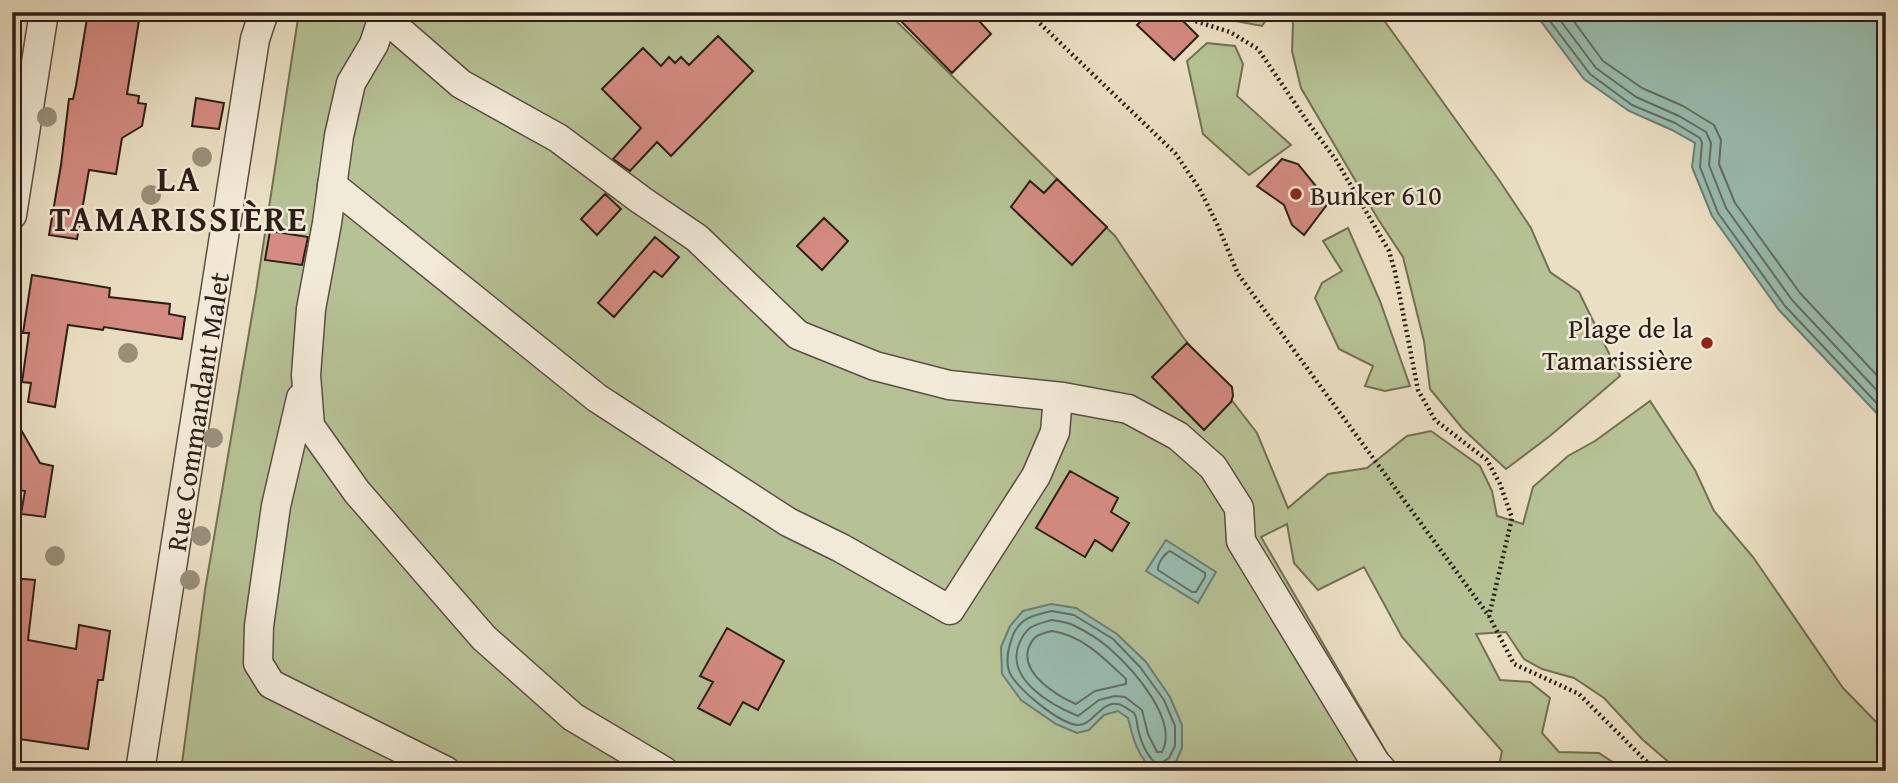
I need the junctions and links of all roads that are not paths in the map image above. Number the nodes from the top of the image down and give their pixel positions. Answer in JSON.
{"nodes":[{"id":1,"x":44,"y":12,"type":"edge"},
{"id":2,"x":264,"y":12,"type":"edge"},
{"id":3,"x":380,"y":15,"type":"edge"},
{"id":4,"x":332,"y":185,"type":"junction"},
{"id":5,"x":12,"y":215,"type":"edge"},
{"id":6,"x":306,"y":375,"type":"junction"},
{"id":7,"x":1058,"y":397,"type":"junction"},
{"id":8,"x":141,"y":771,"type":"edge"},
{"id":9,"x":446,"y":771,"type":"edge"},
{"id":10,"x":664,"y":771,"type":"edge"},
{"id":11,"x":1383,"y":771,"type":"edge"}],
"edges":[{"from":1,"to":5,"type":"street"},
{"from":2,"to":8,"type":"street","name":"Rue Commandant Malet"},
{"from":3,"to":4,"type":"street"},
{"from":3,"to":7,"type":"street"},
{"from":4,"to":6,"type":"street"},
{"from":4,"to":7,"type":"street"},
{"from":6,"to":9,"type":"street"},
{"from":6,"to":10,"type":"street"},
{"from":7,"to":11,"type":"street"}]}
